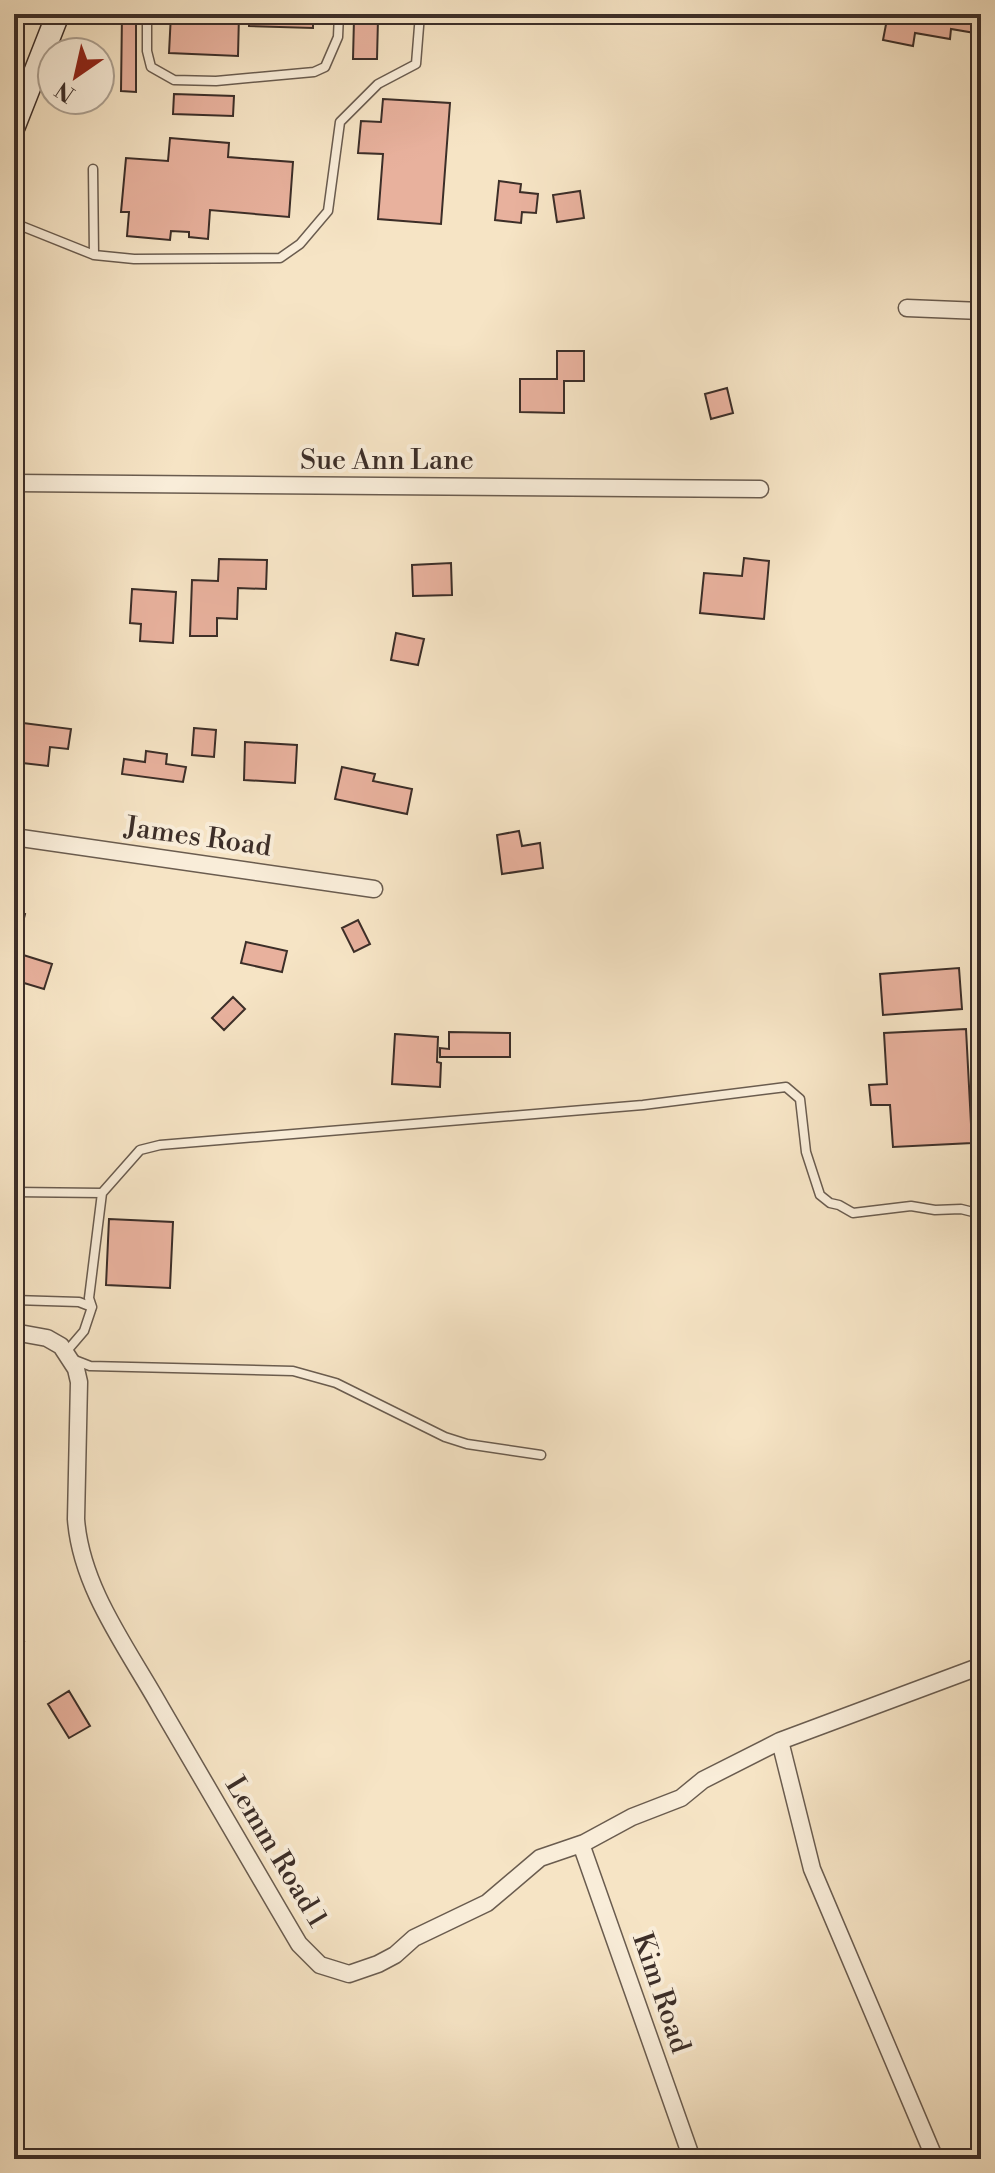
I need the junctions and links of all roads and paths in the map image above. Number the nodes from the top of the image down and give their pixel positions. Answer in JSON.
{"nodes":[{"id":1,"x":58,"y":14,"type":"edge"},
{"id":2,"x":147,"y":14,"type":"edge"},
{"id":3,"x":339,"y":14,"type":"edge"},
{"id":4,"x":420,"y":14,"type":"edge"},
{"id":5,"x":14,"y":126,"type":"edge"},
{"id":6,"x":93,"y":169,"type":"dead end"},
{"id":7,"x":14,"y":223,"type":"edge"},
{"id":8,"x":94,"y":255,"type":"junction"},
{"id":9,"x":907,"y":308,"type":"dead end"},
{"id":10,"x":981,"y":311,"type":"edge"},
{"id":11,"x":14,"y":483,"type":"edge"},
{"id":12,"x":760,"y":489,"type":"dead end"},
{"id":13,"x":14,"y":837,"type":"edge"},
{"id":14,"x":374,"y":889,"type":"dead end"},
{"id":15,"x":14,"y":1192,"type":"edge"},
{"id":16,"x":102,"y":1193,"type":"junction"},
{"id":17,"x":981,"y":1214,"type":"edge"},
{"id":18,"x":14,"y":1300,"type":"edge"},
{"id":19,"x":92,"y":1307,"type":"junction"},
{"id":20,"x":14,"y":1332,"type":"edge"},
{"id":21,"x":69,"y":1355,"type":"junction"},
{"id":22,"x":541,"y":1455,"type":"dead end"},
{"id":23,"x":981,"y":1666,"type":"edge"},
{"id":24,"x":780,"y":1741,"type":"junction"},
{"id":25,"x":581,"y":1844,"type":"junction"},
{"id":26,"x":692,"y":2159,"type":"edge"},
{"id":27,"x":935,"y":2159,"type":"edge"}],
"edges":[{"from":1,"to":5,"type":"main road"},
{"from":2,"to":3,"type":"lane"},
{"from":4,"to":8,"type":"lane"},
{"from":6,"to":8,"type":"lane"},
{"from":7,"to":8,"type":"lane"},
{"from":9,"to":10,"type":"street"},
{"from":11,"to":12,"type":"street","name":"Sue Ann Lane"},
{"from":13,"to":14,"type":"street","name":"James Road"},
{"from":15,"to":16,"type":"lane"},
{"from":16,"to":17,"type":"lane"},
{"from":16,"to":19,"type":"lane"},
{"from":18,"to":19,"type":"lane"},
{"from":19,"to":21,"type":"lane"},
{"from":20,"to":21,"type":"street"},
{"from":21,"to":22,"type":"lane"},
{"from":21,"to":25,"type":"street","name":"Lemm Road 1"},
{"from":23,"to":24,"type":"street","name":"Lemm Road 1"},
{"from":24,"to":25,"type":"street","name":"Lemm Road 1"},
{"from":24,"to":27,"type":"street"},
{"from":25,"to":26,"type":"street","name":"Kim Road"}]}
